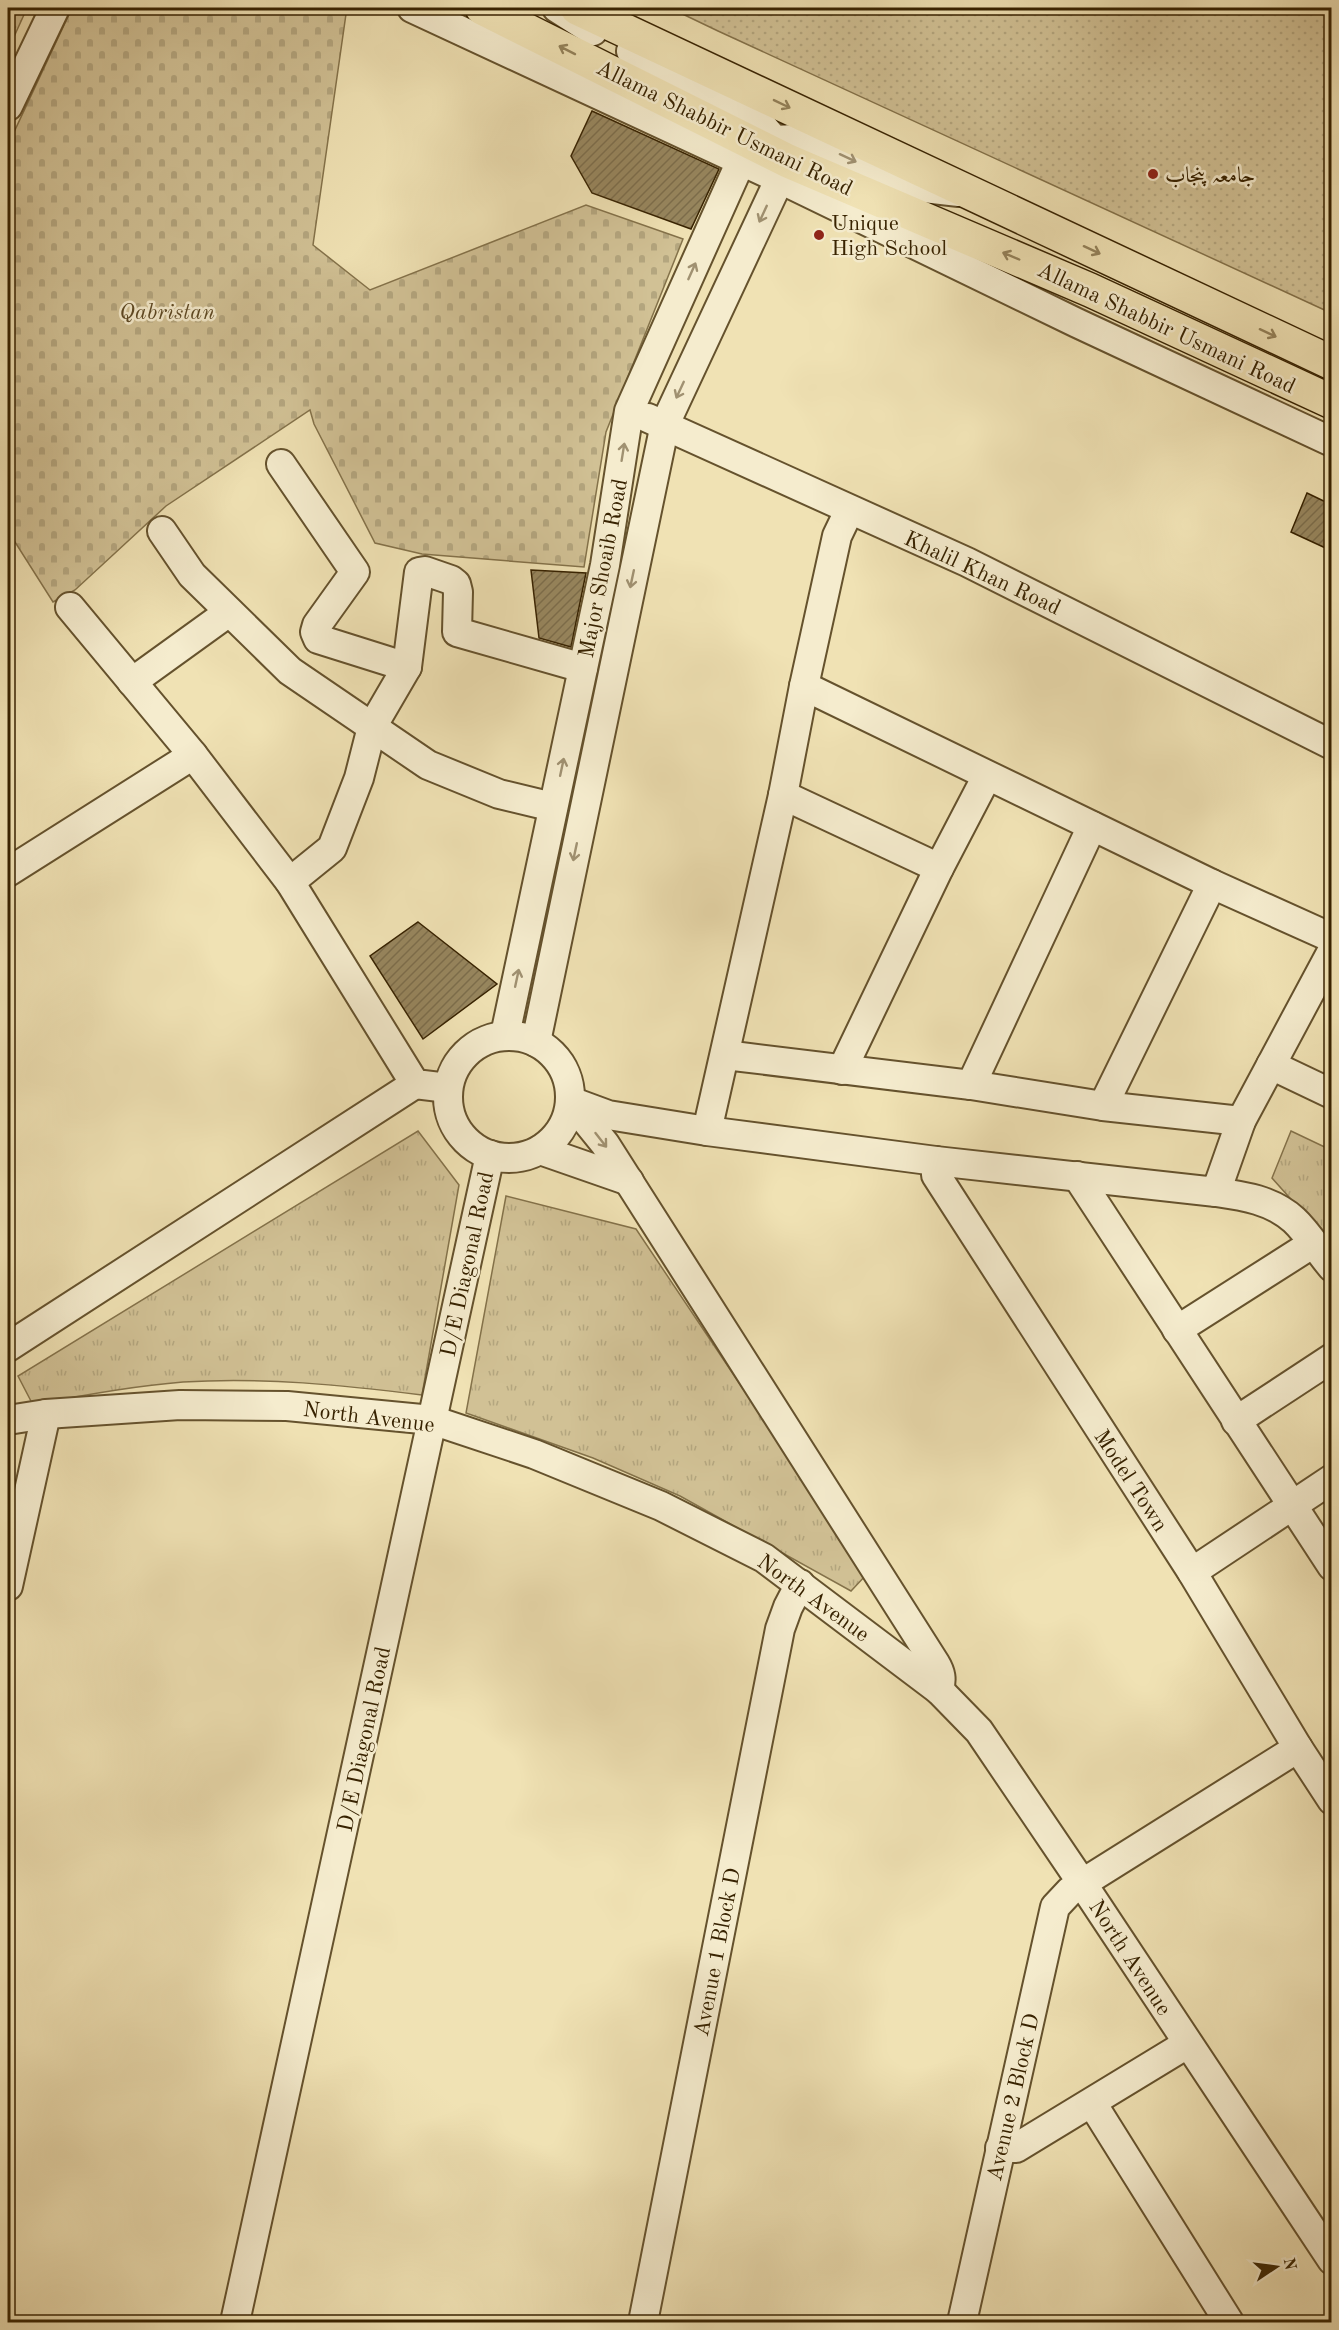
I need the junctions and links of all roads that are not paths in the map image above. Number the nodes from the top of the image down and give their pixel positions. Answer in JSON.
{"nodes":[{"id":1,"x":55,"y":8,"type":"edge"},
{"id":2,"x":412,"y":8,"type":"edge"},
{"id":3,"x":482,"y":8,"type":"edge"},
{"id":4,"x":557,"y":8,"type":"edge"},
{"id":5,"x":577,"y":8,"type":"edge"},
{"id":6,"x":8,"y":106,"type":"edge"},
{"id":7,"x":767,"y":157,"type":"junction"},
{"id":8,"x":973,"y":194,"type":"junction"},
{"id":9,"x":1090,"y":290,"type":"junction"},
{"id":10,"x":1077,"y":323,"type":"junction"},
{"id":11,"x":1332,"y":363,"type":"edge"},
{"id":12,"x":1332,"y":402,"type":"edge"},
{"id":13,"x":629,"y":411,"type":"junction"},
{"id":14,"x":664,"y":424,"type":"junction"},
{"id":15,"x":1332,"y":442,"type":"edge"},
{"id":16,"x":281,"y":464,"type":"dead end"},
{"id":17,"x":849,"y":511,"type":"junction"},
{"id":18,"x":162,"y":531,"type":"dead end"},
{"id":19,"x":70,"y":607,"type":"dead end"},
{"id":20,"x":229,"y":612,"type":"junction"},
{"id":21,"x":407,"y":667,"type":"junction"},
{"id":22,"x":583,"y":668,"type":"junction"},
{"id":23,"x":132,"y":682,"type":"junction"},
{"id":24,"x":804,"y":686,"type":"junction"},
{"id":25,"x":372,"y":727,"type":"junction"},
{"id":26,"x":1332,"y":745,"type":"edge"},
{"id":27,"x":192,"y":754,"type":"junction"},
{"id":28,"x":987,"y":776,"type":"junction"},
{"id":29,"x":783,"y":795,"type":"junction"},
{"id":30,"x":553,"y":807,"type":"junction"},
{"id":31,"x":1092,"y":826,"type":"junction"},
{"id":32,"x":939,"y":868,"type":"junction"},
{"id":33,"x":8,"y":872,"type":"edge"},
{"id":34,"x":290,"y":882,"type":"junction"},
{"id":35,"x":1212,"y":884,"type":"junction"},
{"id":36,"x":1332,"y":938,"type":"edge"},
{"id":37,"x":1332,"y":951,"type":"edge"},
{"id":38,"x":505,"y":1035,"type":"junction"},
{"id":39,"x":536,"y":1041,"type":"junction"},
{"id":40,"x":725,"y":1055,"type":"junction"},
{"id":41,"x":1271,"y":1065,"type":"junction"},
{"id":42,"x":842,"y":1070,"type":"junction"},
{"id":43,"x":415,"y":1084,"type":"junction"},
{"id":44,"x":971,"y":1085,"type":"junction"},
{"id":45,"x":448,"y":1088,"type":"junction"},
{"id":46,"x":1332,"y":1094,"type":"edge"},
{"id":47,"x":570,"y":1101,"type":"junction"},
{"id":48,"x":1103,"y":1106,"type":"junction"},
{"id":49,"x":1241,"y":1121,"type":"junction"},
{"id":50,"x":707,"y":1131,"type":"junction"},
{"id":51,"x":540,"y":1150,"type":"junction"},
{"id":52,"x":490,"y":1155,"type":"junction"},
{"id":53,"x":936,"y":1161,"type":"junction"},
{"id":54,"x":1077,"y":1176,"type":"junction"},
{"id":55,"x":629,"y":1181,"type":"junction"},
{"id":56,"x":1216,"y":1192,"type":"junction"},
{"id":57,"x":1312,"y":1244,"type":"junction"},
{"id":58,"x":1332,"y":1267,"type":"edge"},
{"id":59,"x":1177,"y":1330,"type":"junction"},
{"id":60,"x":8,"y":1347,"type":"edge"},
{"id":61,"x":1332,"y":1358,"type":"edge"},
{"id":62,"x":46,"y":1414,"type":"junction"},
{"id":63,"x":8,"y":1420,"type":"edge"},
{"id":64,"x":432,"y":1420,"type":"junction"},
{"id":65,"x":1236,"y":1421,"type":"junction"},
{"id":66,"x":1332,"y":1479,"type":"edge"},
{"id":67,"x":1292,"y":1504,"type":"junction"},
{"id":68,"x":1332,"y":1566,"type":"edge"},
{"id":69,"x":1192,"y":1572,"type":"junction"},
{"id":70,"x":800,"y":1584,"type":"junction"},
{"id":71,"x":8,"y":1586,"type":"edge"},
{"id":72,"x":939,"y":1690,"type":"junction"},
{"id":73,"x":1298,"y":1748,"type":"junction"},
{"id":74,"x":1332,"y":1800,"type":"edge"},
{"id":75,"x":1082,"y":1883,"type":"junction"},
{"id":76,"x":1187,"y":2044,"type":"junction"},
{"id":77,"x":1092,"y":2103,"type":"junction"},
{"id":78,"x":1000,"y":2148,"type":"junction"},
{"id":79,"x":1332,"y":2260,"type":"edge"},
{"id":80,"x":235,"y":2322,"type":"edge"},
{"id":81,"x":643,"y":2322,"type":"edge"},
{"id":82,"x":962,"y":2322,"type":"edge"},
{"id":83,"x":1229,"y":2322,"type":"edge"}],
"edges":[{"from":1,"to":6,"type":"street"},
{"from":2,"to":7,"type":"street"},
{"from":7,"to":3,"type":"main road","name":"Allama Shabbir Usmani Road","one_way":true},
{"from":4,"to":7,"type":"street"},
{"from":5,"to":8,"type":"main road","name":"Allama Shabbir Usmani Road","one_way":true},
{"from":7,"to":8,"type":"street","one_way":true},
{"from":9,"to":7,"type":"main road","name":"Allama Shabbir Usmani Road","one_way":true},
{"from":7,"to":10,"type":"street"},
{"from":13,"to":7,"type":"street","name":"Major Shoaib Road","one_way":true},
{"from":7,"to":14,"type":"street","name":"Major Shoaib Road","one_way":true},
{"from":8,"to":11,"type":"main road","name":"Allama Shabbir Usmani Road","one_way":true},
{"from":9,"to":10,"type":"street"},
{"from":9,"to":12,"type":"main road","name":"Allama Shabbir Usmani Road"},
{"from":10,"to":15,"type":"street"},
{"from":13,"to":14,"type":"street","name":"Khalil Khan Road"},
{"from":22,"to":13,"type":"street","name":"Major Shoaib Road","one_way":true},
{"from":14,"to":17,"type":"street","name":"Khalil Khan Road"},
{"from":14,"to":39,"type":"street","name":"Major Shoaib Road","one_way":true},
{"from":16,"to":21,"type":"street"},
{"from":17,"to":24,"type":"street"},
{"from":17,"to":26,"type":"street","name":"Khalil Khan Road"},
{"from":18,"to":20,"type":"street"},
{"from":19,"to":23,"type":"street"},
{"from":20,"to":23,"type":"street"},
{"from":20,"to":25,"type":"street"},
{"from":21,"to":22,"type":"street"},
{"from":21,"to":25,"type":"street"},
{"from":30,"to":22,"type":"street","name":"Major Shoaib Road","one_way":true},
{"from":23,"to":27,"type":"street"},
{"from":24,"to":28,"type":"street"},
{"from":24,"to":29,"type":"street"},
{"from":25,"to":30,"type":"street"},
{"from":25,"to":34,"type":"street"},
{"from":27,"to":33,"type":"street"},
{"from":27,"to":34,"type":"street"},
{"from":28,"to":31,"type":"street"},
{"from":28,"to":32,"type":"street"},
{"from":29,"to":32,"type":"street"},
{"from":29,"to":40,"type":"street"},
{"from":38,"to":30,"type":"street","name":"Major Shoaib Road","one_way":true},
{"from":31,"to":35,"type":"street"},
{"from":31,"to":44,"type":"street"},
{"from":32,"to":42,"type":"street"},
{"from":34,"to":43,"type":"street"},
{"from":35,"to":36,"type":"street"},
{"from":35,"to":48,"type":"street"},
{"from":37,"to":41,"type":"street"},
{"from":38,"to":39,"type":"street"},
{"from":38,"to":45,"type":"street"},
{"from":39,"to":47,"type":"street"},
{"from":40,"to":42,"type":"street"},
{"from":40,"to":50,"type":"street"},
{"from":41,"to":46,"type":"street"},
{"from":41,"to":49,"type":"street"},
{"from":42,"to":44,"type":"street"},
{"from":43,"to":45,"type":"street"},
{"from":43,"to":60,"type":"street"},
{"from":44,"to":48,"type":"street"},
{"from":45,"to":52,"type":"street"},
{"from":47,"to":50,"type":"street"},
{"from":47,"to":51,"type":"street"},
{"from":47,"to":55,"type":"street","one_way":true},
{"from":48,"to":49,"type":"street"},
{"from":49,"to":56,"type":"street"},
{"from":50,"to":53,"type":"street"},
{"from":51,"to":52,"type":"street"},
{"from":51,"to":55,"type":"street"},
{"from":52,"to":64,"type":"street","name":"D/E Diagonal Road"},
{"from":53,"to":54,"type":"street"},
{"from":53,"to":69,"type":"street","name":"Model Town"},
{"from":54,"to":56,"type":"street"},
{"from":54,"to":59,"type":"street"},
{"from":55,"to":72,"type":"street"},
{"from":56,"to":57,"type":"street"},
{"from":57,"to":58,"type":"street"},
{"from":57,"to":59,"type":"street"},
{"from":59,"to":65,"type":"street"},
{"from":61,"to":65,"type":"street"},
{"from":62,"to":63,"type":"street","name":"North Avenue"},
{"from":62,"to":64,"type":"street","name":"North Avenue"},
{"from":62,"to":71,"type":"street"},
{"from":64,"to":70,"type":"street","name":"North Avenue"},
{"from":64,"to":80,"type":"street","name":"D/E Diagonal Road"},
{"from":65,"to":67,"type":"street"},
{"from":66,"to":67,"type":"street"},
{"from":67,"to":68,"type":"street"},
{"from":67,"to":69,"type":"street"},
{"from":69,"to":73,"type":"street","name":"Model Town"},
{"from":70,"to":72,"type":"street","name":"North Avenue"},
{"from":70,"to":81,"type":"street","name":"Avenue 1 Block D"},
{"from":72,"to":75,"type":"street","name":"North Avenue"},
{"from":73,"to":74,"type":"street","name":"Model Town"},
{"from":73,"to":75,"type":"street","name":"Avenue 2 Block D"},
{"from":75,"to":76,"type":"street","name":"North Avenue"},
{"from":75,"to":78,"type":"street","name":"Avenue 2 Block D"},
{"from":76,"to":77,"type":"street"},
{"from":76,"to":79,"type":"street","name":"North Avenue"},
{"from":77,"to":78,"type":"street"},
{"from":77,"to":83,"type":"street"},
{"from":78,"to":82,"type":"street","name":"Avenue 2 Block D"}]}
